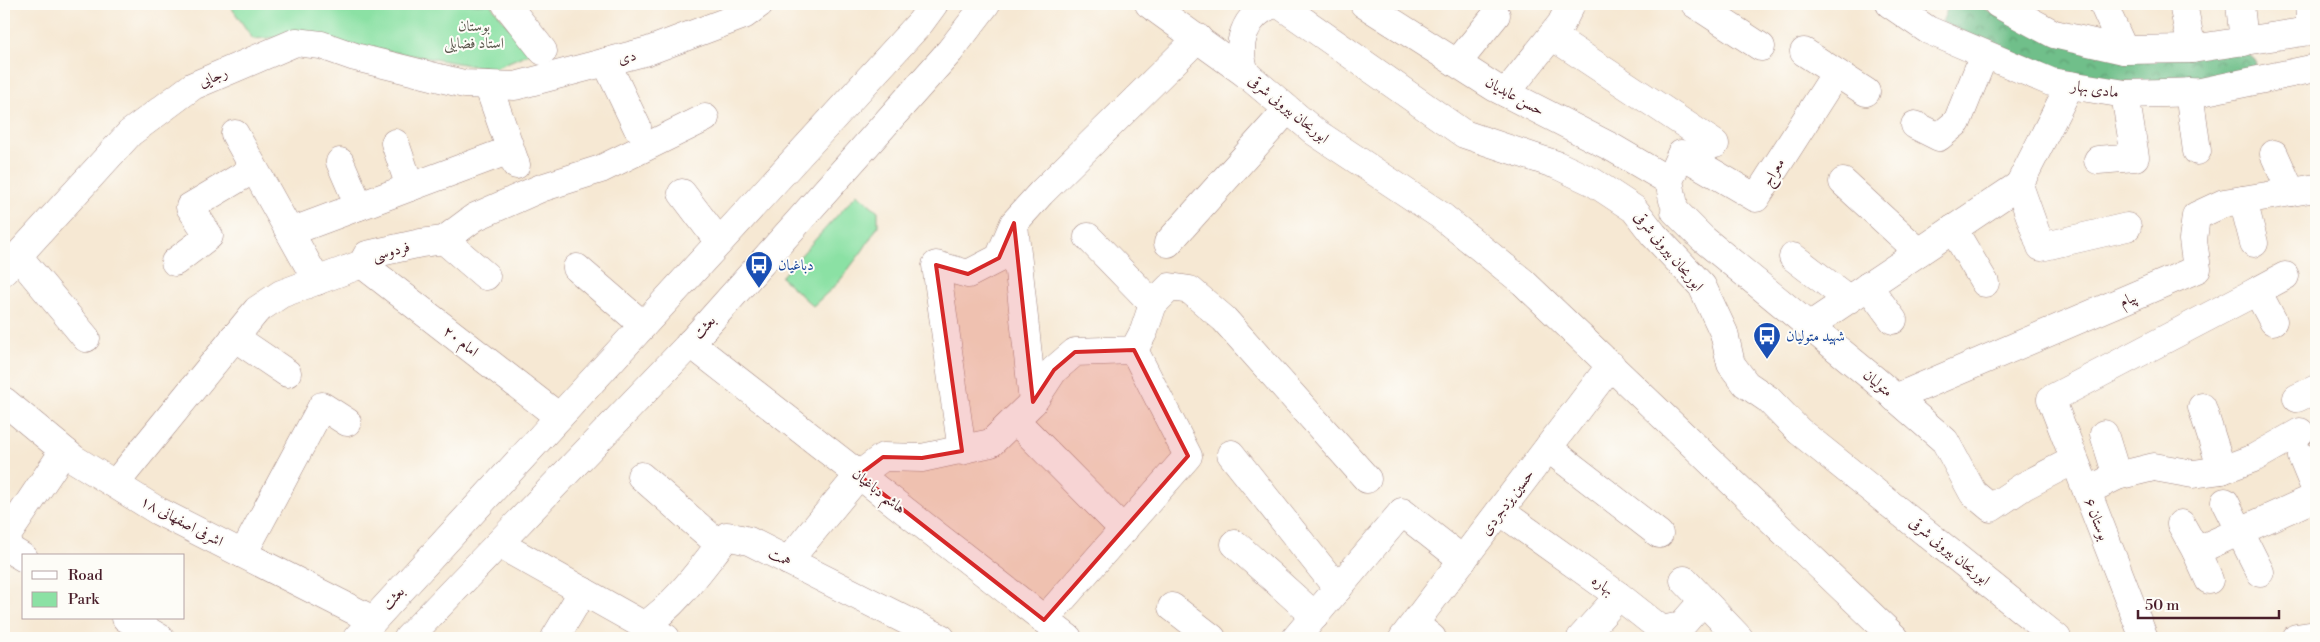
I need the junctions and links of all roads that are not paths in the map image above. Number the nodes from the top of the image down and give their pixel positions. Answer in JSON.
{"nodes":[{"id":1,"x":506,"y":4,"type":"edge"},
{"id":2,"x":759,"y":4,"type":"edge"},
{"id":3,"x":934,"y":4,"type":"edge"},
{"id":4,"x":986,"y":4,"type":"edge"},
{"id":5,"x":1149,"y":4,"type":"edge"},
{"id":6,"x":1275,"y":4,"type":"edge"},
{"id":7,"x":1280,"y":4,"type":"edge"},
{"id":8,"x":1571,"y":4,"type":"edge"},
{"id":9,"x":1695,"y":4,"type":"edge"},
{"id":10,"x":1890,"y":4,"type":"edge"},
{"id":11,"x":1998,"y":4,"type":"edge"},
{"id":12,"x":2103,"y":4,"type":"edge"},
{"id":13,"x":2183,"y":4,"type":"edge"},
{"id":14,"x":2240,"y":4,"type":"edge"},
{"id":15,"x":2309,"y":4,"type":"edge"},
{"id":16,"x":1382,"y":8,"type":"edge"},
{"id":17,"x":1496,"y":15,"type":"dead end"},
{"id":18,"x":2314,"y":31,"type":"edge"},
{"id":19,"x":1552,"y":36,"type":"junction"},
{"id":20,"x":1198,"y":38,"type":"junction"},
{"id":21,"x":2244,"y":42,"type":"junction"},
{"id":22,"x":1761,"y":47,"type":"dead end"},
{"id":23,"x":2192,"y":49,"type":"junction"},
{"id":24,"x":2124,"y":50,"type":"junction"},
{"id":25,"x":543,"y":51,"type":"dead end"},
{"id":26,"x":1804,"y":52,"type":"dead end"},
{"id":27,"x":1984,"y":55,"type":"junction"},
{"id":28,"x":606,"y":62,"type":"junction"},
{"id":29,"x":1456,"y":62,"type":"junction"},
{"id":30,"x":2316,"y":68,"type":"edge"},
{"id":31,"x":1836,"y":73,"type":"junction"},
{"id":32,"x":1246,"y":74,"type":"junction"},
{"id":33,"x":488,"y":85,"type":"junction"},
{"id":34,"x":2070,"y":85,"type":"junction"},
{"id":35,"x":1866,"y":92,"type":"dead end"},
{"id":36,"x":2189,"y":92,"type":"junction"},
{"id":37,"x":1506,"y":93,"type":"junction"},
{"id":38,"x":2125,"y":94,"type":"junction"},
{"id":39,"x":1288,"y":110,"type":"junction"},
{"id":40,"x":705,"y":118,"type":"dead end"},
{"id":41,"x":1915,"y":125,"type":"dead end"},
{"id":42,"x":637,"y":127,"type":"dead end"},
{"id":43,"x":235,"y":134,"type":"dead end"},
{"id":44,"x":396,"y":143,"type":"dead end"},
{"id":45,"x":1714,"y":144,"type":"dead end"},
{"id":46,"x":2197,"y":151,"type":"dead end"},
{"id":47,"x":2274,"y":154,"type":"dead end"},
{"id":48,"x":2098,"y":160,"type":"dead end"},
{"id":49,"x":340,"y":162,"type":"dead end"},
{"id":50,"x":254,"y":168,"type":"junction"},
{"id":51,"x":1669,"y":181,"type":"junction"},
{"id":52,"x":1843,"y":182,"type":"dead end"},
{"id":53,"x":2019,"y":185,"type":"junction"},
{"id":54,"x":410,"y":187,"type":"junction"},
{"id":55,"x":2304,"y":190,"type":"edge"},
{"id":56,"x":682,"y":193,"type":"dead end"},
{"id":57,"x":2243,"y":200,"type":"junction"},
{"id":58,"x":359,"y":206,"type":"junction"},
{"id":59,"x":1675,"y":211,"type":"junction"},
{"id":60,"x":1014,"y":223,"type":"junction"},
{"id":61,"x":2128,"y":227,"type":"dead end"},
{"id":62,"x":1953,"y":229,"type":"junction"},
{"id":63,"x":290,"y":232,"type":"junction"},
{"id":64,"x":1654,"y":235,"type":"junction"},
{"id":65,"x":1088,"y":237,"type":"dead end"},
{"id":66,"x":444,"y":240,"type":"junction"},
{"id":67,"x":719,"y":242,"type":"junction"},
{"id":68,"x":1168,"y":243,"type":"dead end"},
{"id":69,"x":2254,"y":244,"type":"dead end"},
{"id":70,"x":1919,"y":252,"type":"junction"},
{"id":71,"x":1793,"y":257,"type":"dead end"},
{"id":72,"x":175,"y":262,"type":"dead end"},
{"id":73,"x":11,"y":264,"type":"edge"},
{"id":74,"x":362,"y":264,"type":"junction"},
{"id":75,"x":577,"y":268,"type":"dead end"},
{"id":76,"x":486,"y":276,"type":"dead end"},
{"id":77,"x":2284,"y":276,"type":"dead end"},
{"id":78,"x":317,"y":281,"type":"junction"},
{"id":79,"x":1985,"y":283,"type":"dead end"},
{"id":80,"x":2257,"y":291,"type":"junction"},
{"id":81,"x":1858,"y":292,"type":"junction"},
{"id":82,"x":1153,"y":304,"type":"junction"},
{"id":83,"x":1893,"y":320,"type":"dead end"},
{"id":84,"x":2273,"y":321,"type":"dead end"},
{"id":85,"x":643,"y":325,"type":"junction"},
{"id":86,"x":1809,"y":326,"type":"junction"},
{"id":87,"x":234,"y":337,"type":"junction"},
{"id":88,"x":86,"y":338,"type":"dead end"},
{"id":89,"x":690,"y":343,"type":"junction"},
{"id":90,"x":1134,"y":350,"type":"junction"},
{"id":91,"x":1611,"y":365,"type":"junction"},
{"id":92,"x":286,"y":373,"type":"dead end"},
{"id":93,"x":1895,"y":398,"type":"junction"},
{"id":94,"x":4,"y":401,"type":"edge"},
{"id":95,"x":2202,"y":407,"type":"dead end"},
{"id":96,"x":1024,"y":411,"type":"junction"},
{"id":97,"x":559,"y":417,"type":"junction"},
{"id":98,"x":347,"y":422,"type":"dead end"},
{"id":99,"x":2104,"y":434,"type":"dead end"},
{"id":100,"x":1548,"y":448,"type":"junction"},
{"id":101,"x":64,"y":451,"type":"junction"},
{"id":102,"x":962,"y":451,"type":"junction"},
{"id":103,"x":1231,"y":454,"type":"dead end"},
{"id":104,"x":2074,"y":460,"type":"junction"},
{"id":105,"x":2222,"y":470,"type":"junction"},
{"id":106,"x":859,"y":475,"type":"junction"},
{"id":107,"x":641,"y":476,"type":"dead end"},
{"id":108,"x":2117,"y":476,"type":"junction"},
{"id":109,"x":1367,"y":479,"type":"dead end"},
{"id":110,"x":115,"y":484,"type":"junction"},
{"id":111,"x":2087,"y":491,"type":"junction"},
{"id":112,"x":2316,"y":491,"type":"edge"},
{"id":113,"x":2316,"y":498,"type":"edge"},
{"id":114,"x":2225,"y":502,"type":"dead end"},
{"id":115,"x":1500,"y":511,"type":"junction"},
{"id":116,"x":2181,"y":524,"type":"dead end"},
{"id":117,"x":1124,"y":530,"type":"junction"},
{"id":118,"x":2240,"y":532,"type":"junction"},
{"id":119,"x":1659,"y":534,"type":"dead end"},
{"id":120,"x":4,"y":540,"type":"edge"},
{"id":121,"x":499,"y":544,"type":"junction"},
{"id":122,"x":1234,"y":544,"type":"dead end"},
{"id":123,"x":720,"y":545,"type":"junction"},
{"id":124,"x":4,"y":546,"type":"edge"},
{"id":125,"x":2196,"y":551,"type":"junction"},
{"id":126,"x":243,"y":554,"type":"junction"},
{"id":127,"x":22,"y":557,"type":"edge"},
{"id":128,"x":1463,"y":560,"type":"junction"},
{"id":129,"x":788,"y":561,"type":"junction"},
{"id":130,"x":2260,"y":572,"type":"dead end"},
{"id":131,"x":1684,"y":580,"type":"dead end"},
{"id":132,"x":2209,"y":580,"type":"dead end"},
{"id":133,"x":1338,"y":589,"type":"junction"},
{"id":134,"x":583,"y":591,"type":"junction"},
{"id":135,"x":1619,"y":596,"type":"junction"},
{"id":136,"x":1703,"y":601,"type":"junction"},
{"id":137,"x":1172,"y":607,"type":"dead end"},
{"id":138,"x":1315,"y":616,"type":"junction"},
{"id":139,"x":129,"y":620,"type":"edge"},
{"id":140,"x":1044,"y":620,"type":"junction"},
{"id":141,"x":365,"y":629,"type":"edge"},
{"id":142,"x":1416,"y":633,"type":"edge"},
{"id":143,"x":656,"y":634,"type":"edge"},
{"id":144,"x":2316,"y":635,"type":"edge"},
{"id":145,"x":152,"y":636,"type":"edge"},
{"id":146,"x":408,"y":638,"type":"edge"},
{"id":147,"x":555,"y":638,"type":"edge"},
{"id":148,"x":941,"y":638,"type":"edge"},
{"id":149,"x":1068,"y":638,"type":"edge"},
{"id":150,"x":1212,"y":638,"type":"edge"},
{"id":151,"x":1296,"y":638,"type":"edge"},
{"id":152,"x":1581,"y":638,"type":"edge"},
{"id":153,"x":1739,"y":638,"type":"edge"},
{"id":154,"x":1895,"y":638,"type":"edge"},
{"id":155,"x":2057,"y":638,"type":"edge"},
{"id":156,"x":2144,"y":638,"type":"edge"},
{"id":157,"x":2296,"y":638,"type":"edge"}],
"edges":[{"from":1,"to":25,"type":"street"},
{"from":2,"to":28,"type":"street","name":"دی"},
{"from":3,"to":67,"type":"street","name":"بعثت"},
{"from":4,"to":89,"type":"street","name":"بعثت"},
{"from":5,"to":20,"type":"street","name":"ابوریحان بیرونی شرقی"},
{"from":6,"to":32,"type":"street"},
{"from":7,"to":64,"type":"street","name":"ابوریحان بیرونی شرقی"},
{"from":8,"to":19,"type":"street"},
{"from":9,"to":22,"type":"street"},
{"from":10,"to":27,"type":"street","name":"مادی بهار"},
{"from":11,"to":24,"type":"street"},
{"from":12,"to":24,"type":"street"},
{"from":13,"to":23,"type":"street"},
{"from":14,"to":21,"type":"street"},
{"from":15,"to":18,"type":"street"},
{"from":16,"to":29,"type":"street","name":"حسن عابدیان"},
{"from":17,"to":29,"type":"street"},
{"from":18,"to":21,"type":"street"},
{"from":19,"to":37,"type":"street"},
{"from":19,"to":45,"type":"street"},
{"from":20,"to":32,"type":"street","name":"ابوریحان بیرونی شرقی"},
{"from":20,"to":60,"type":"street"},
{"from":21,"to":23,"type":"street"},
{"from":23,"to":24,"type":"street"},
{"from":26,"to":31,"type":"street"},
{"from":27,"to":34,"type":"street","name":"مادی بهار"},
{"from":27,"to":41,"type":"street"},
{"from":28,"to":33,"type":"street","name":"دی"},
{"from":28,"to":42,"type":"street"},
{"from":29,"to":37,"type":"street","name":"حسن عابدیان"},
{"from":30,"to":36,"type":"street","name":"مادی بهار"},
{"from":31,"to":35,"type":"street"},
{"from":31,"to":51,"type":"street","name":"معراج"},
{"from":32,"to":39,"type":"street","name":"ابوریحان بیرونی شرقی"},
{"from":33,"to":54,"type":"street"},
{"from":33,"to":73,"type":"street","name":"رجایی"},
{"from":34,"to":38,"type":"street","name":"مادی بهار"},
{"from":34,"to":53,"type":"street"},
{"from":36,"to":38,"type":"street","name":"مادی بهار"},
{"from":36,"to":46,"type":"street"},
{"from":37,"to":51,"type":"street","name":"حسن عابدیان"},
{"from":38,"to":48,"type":"street"},
{"from":39,"to":68,"type":"street"},
{"from":39,"to":91,"type":"street","name":"ابوریحان بیرونی شرقی"},
{"from":40,"to":66,"type":"street","name":"فردوسی"},
{"from":43,"to":50,"type":"street"},
{"from":44,"to":54,"type":"street"},
{"from":47,"to":55,"type":"street"},
{"from":49,"to":58,"type":"street"},
{"from":50,"to":63,"type":"street"},
{"from":50,"to":72,"type":"street"},
{"from":51,"to":59,"type":"street"},
{"from":52,"to":70,"type":"street"},
{"from":53,"to":61,"type":"street"},
{"from":53,"to":62,"type":"street"},
{"from":54,"to":58,"type":"street"},
{"from":55,"to":57,"type":"street","name":"پیام"},
{"from":56,"to":67,"type":"street"},
{"from":57,"to":69,"type":"street"},
{"from":57,"to":93,"type":"street","name":"پیام"},
{"from":58,"to":63,"type":"street"},
{"from":59,"to":64,"type":"street"},
{"from":59,"to":86,"type":"street","name":"متولیان"},
{"from":60,"to":96,"type":"street"},
{"from":60,"to":102,"type":"street"},
{"from":62,"to":70,"type":"street"},
{"from":62,"to":79,"type":"street"},
{"from":63,"to":78,"type":"street"},
{"from":64,"to":155,"type":"street","name":"ابوریحان بیرونی شرقی"},
{"from":65,"to":82,"type":"street"},
{"from":66,"to":74,"type":"street","name":"فردوسی"},
{"from":66,"to":76,"type":"street"},
{"from":67,"to":85,"type":"street","name":"بعثت"},
{"from":70,"to":81,"type":"street"},
{"from":71,"to":81,"type":"street"},
{"from":73,"to":88,"type":"street"},
{"from":74,"to":78,"type":"street","name":"فردوسی"},
{"from":74,"to":97,"type":"street","name":"امام ۲۰"},
{"from":75,"to":85,"type":"street"},
{"from":77,"to":80,"type":"street"},
{"from":78,"to":87,"type":"street","name":"فردوسی"},
{"from":80,"to":84,"type":"street"},
{"from":80,"to":104,"type":"street","name":"بوستان ۶"},
{"from":81,"to":83,"type":"street"},
{"from":81,"to":86,"type":"street"},
{"from":82,"to":90,"type":"street"},
{"from":82,"to":109,"type":"street"},
{"from":85,"to":97,"type":"street","name":"بعثت"},
{"from":86,"to":93,"type":"street","name":"متولیان"},
{"from":87,"to":92,"type":"street"},
{"from":87,"to":110,"type":"street","name":"فردوسی"},
{"from":89,"to":106,"type":"street","name":"هاشم دباغیان"},
{"from":89,"to":121,"type":"street","name":"بعثت"},
{"from":90,"to":96,"type":"street"},
{"from":90,"to":117,"type":"street"},
{"from":91,"to":100,"type":"street","name":"حسین یزدجردی"},
{"from":91,"to":154,"type":"street","name":"ابوریحان بیرونی شرقی"},
{"from":93,"to":104,"type":"street","name":"متولیان"},
{"from":94,"to":101,"type":"street","name":"اشرفی اصفهانی ۱۸"},
{"from":95,"to":105,"type":"street"},
{"from":96,"to":102,"type":"street"},
{"from":96,"to":117,"type":"street"},
{"from":97,"to":141,"type":"street","name":"بعثت"},
{"from":98,"to":126,"type":"street"},
{"from":99,"to":108,"type":"street"},
{"from":100,"to":115,"type":"street","name":"حسین یزدجردی"},
{"from":100,"to":119,"type":"street"},
{"from":101,"to":110,"type":"street","name":"اشرفی اصفهانی ۱۸"},
{"from":101,"to":120,"type":"street"},
{"from":102,"to":106,"type":"street"},
{"from":103,"to":133,"type":"street"},
{"from":104,"to":111,"type":"street","name":"بوستان ۶"},
{"from":105,"to":108,"type":"street"},
{"from":105,"to":112,"type":"street"},
{"from":106,"to":129,"type":"street"},
{"from":106,"to":140,"type":"street","name":"هاشم دباغیان"},
{"from":107,"to":123,"type":"street"},
{"from":108,"to":111,"type":"street"},
{"from":110,"to":126,"type":"street","name":"اشرفی اصفهانی ۱۸"},
{"from":111,"to":156,"type":"street","name":"بوستان ۶"},
{"from":113,"to":118,"type":"street"},
{"from":114,"to":118,"type":"street"},
{"from":115,"to":128,"type":"street","name":"حسین یزدجردی"},
{"from":115,"to":135,"type":"street","name":"بهاره"},
{"from":116,"to":125,"type":"street"},
{"from":117,"to":140,"type":"street"},
{"from":118,"to":125,"type":"street"},
{"from":118,"to":130,"type":"street"},
{"from":121,"to":134,"type":"street"},
{"from":121,"to":146,"type":"street","name":"بعثت"},
{"from":122,"to":138,"type":"street"},
{"from":123,"to":129,"type":"street","name":"همت"},
{"from":123,"to":143,"type":"street"},
{"from":124,"to":127,"type":"street"},
{"from":125,"to":132,"type":"street"},
{"from":126,"to":141,"type":"street","name":"اشرفی اصفهانی ۱۸"},
{"from":128,"to":133,"type":"street"},
{"from":128,"to":142,"type":"street","name":"حسین یزدجردی"},
{"from":129,"to":148,"type":"street","name":"همت"},
{"from":131,"to":136,"type":"street"},
{"from":133,"to":138,"type":"street"},
{"from":134,"to":143,"type":"street"},
{"from":134,"to":147,"type":"street"},
{"from":135,"to":136,"type":"street","name":"بهاره"},
{"from":135,"to":152,"type":"street"},
{"from":136,"to":153,"type":"street"},
{"from":137,"to":150,"type":"street"},
{"from":138,"to":151,"type":"street"},
{"from":139,"to":145,"type":"street"},
{"from":140,"to":149,"type":"street","name":"هاشم دباغیان"},
{"from":144,"to":157,"type":"street"}]}
